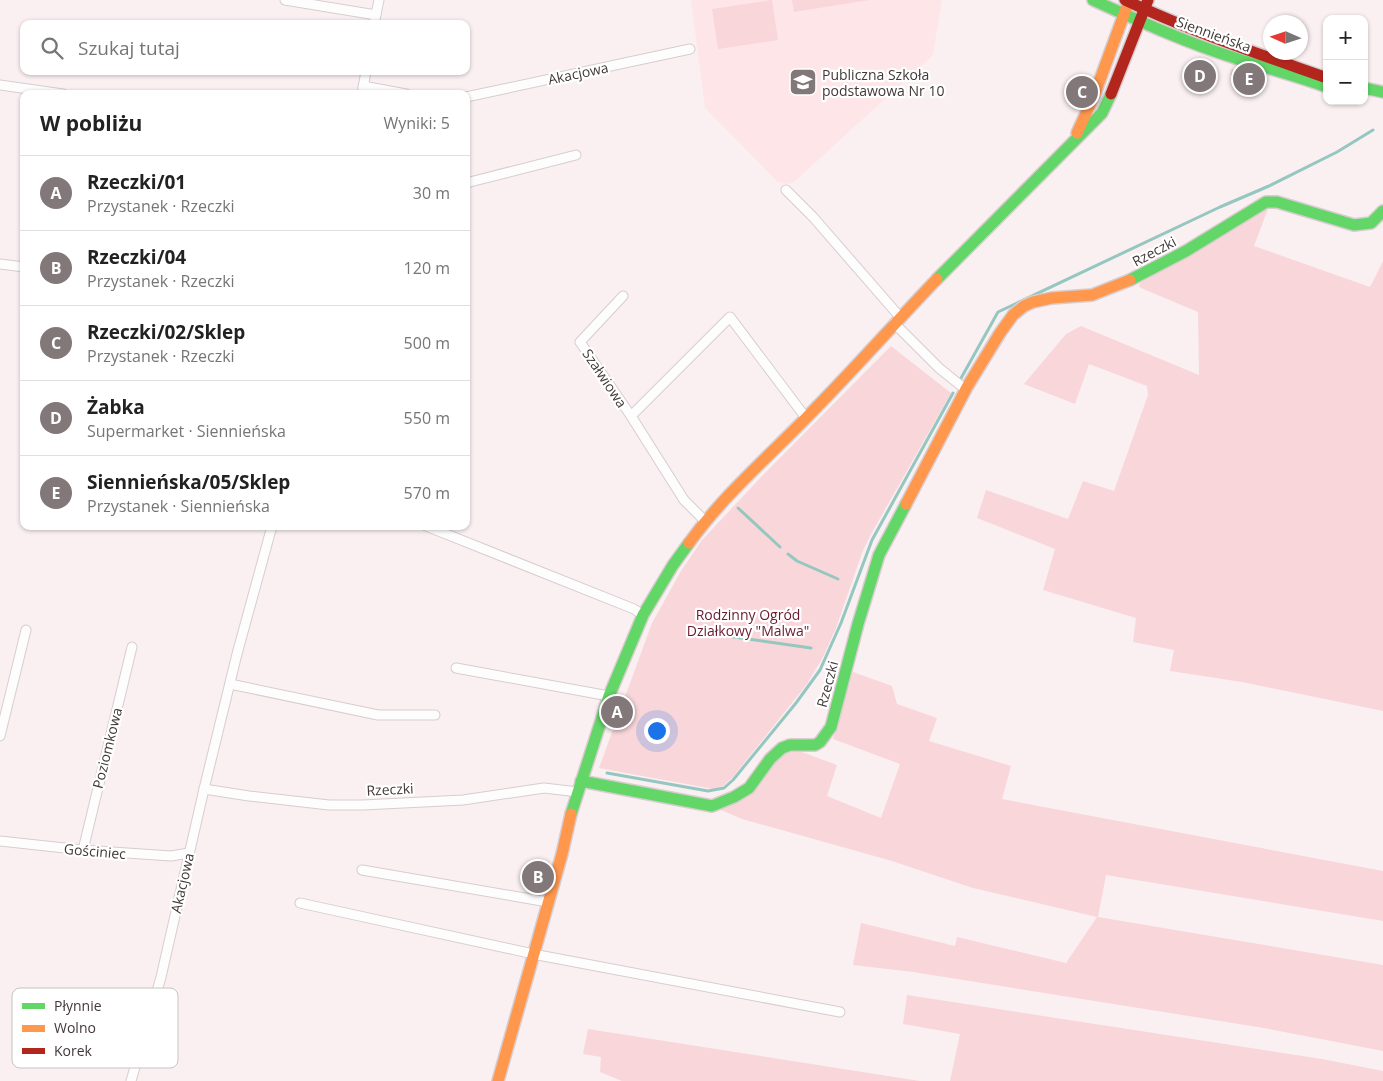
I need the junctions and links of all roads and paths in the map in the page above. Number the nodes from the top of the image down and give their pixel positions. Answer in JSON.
{"nodes":[{"id":1,"x":286,"y":0,"type":"edge"},
{"id":2,"x":379,"y":0,"type":"edge"},
{"id":3,"x":1093,"y":0,"type":"edge"},
{"id":4,"x":1127,"y":1,"type":"edge"},
{"id":5,"x":1147,"y":4,"type":"edge"},
{"id":6,"x":1124,"y":14,"type":"junction"},
{"id":7,"x":375,"y":19,"type":"edge"},
{"id":8,"x":1140,"y":22,"type":"junction"},
{"id":9,"x":690,"y":49,"type":"dead end"},
{"id":10,"x":365,"y":75,"type":"edge"},
{"id":11,"x":1323,"y":77,"type":"edge"},
{"id":12,"x":0,"y":85,"type":"edge"},
{"id":13,"x":1323,"y":86,"type":"edge"},
{"id":14,"x":1368,"y":89,"type":"edge"},
{"id":15,"x":35,"y":90,"type":"edge"},
{"id":16,"x":363,"y":90,"type":"edge"},
{"id":17,"x":1383,"y":94,"type":"edge"},
{"id":18,"x":1368,"y":95,"type":"edge"},
{"id":19,"x":470,"y":96,"type":"edge"},
{"id":20,"x":1071,"y":144,"type":"junction"},
{"id":21,"x":576,"y":155,"type":"dead end"},
{"id":22,"x":470,"y":182,"type":"edge"},
{"id":23,"x":786,"y":190,"type":"dead end"},
{"id":24,"x":1383,"y":211,"type":"edge"},
{"id":25,"x":0,"y":264,"type":"edge"},
{"id":26,"x":20,"y":266,"type":"edge"},
{"id":27,"x":623,"y":296,"type":"dead end"},
{"id":28,"x":897,"y":320,"type":"junction"},
{"id":29,"x":965,"y":389,"type":"junction"},
{"id":30,"x":631,"y":416,"type":"junction"},
{"id":31,"x":806,"y":418,"type":"junction"},
{"id":32,"x":706,"y":521,"type":"junction"},
{"id":33,"x":271,"y":530,"type":"edge"},
{"id":34,"x":436,"y":530,"type":"edge"},
{"id":35,"x":643,"y":615,"type":"junction"},
{"id":36,"x":26,"y":630,"type":"dead end"},
{"id":37,"x":132,"y":647,"type":"dead end"},
{"id":38,"x":456,"y":668,"type":"dead end"},
{"id":39,"x":230,"y":684,"type":"junction"},
{"id":40,"x":609,"y":696,"type":"junction"},
{"id":41,"x":435,"y":715,"type":"dead end"},
{"id":42,"x":0,"y":736,"type":"edge"},
{"id":43,"x":580,"y":786,"type":"junction"},
{"id":44,"x":204,"y":789,"type":"junction"},
{"id":45,"x":0,"y":842,"type":"edge"},
{"id":46,"x":82,"y":850,"type":"junction"},
{"id":47,"x":189,"y":853,"type":"junction"},
{"id":48,"x":362,"y":870,"type":"dead end"},
{"id":49,"x":548,"y":902,"type":"junction"},
{"id":50,"x":300,"y":903,"type":"dead end"},
{"id":51,"x":533,"y":954,"type":"junction"},
{"id":52,"x":158,"y":988,"type":"edge"},
{"id":53,"x":840,"y":1012,"type":"dead end"},
{"id":54,"x":135,"y":1068,"type":"edge"},
{"id":55,"x":131,"y":1081,"type":"edge"},
{"id":56,"x":498,"y":1081,"type":"edge"}],
"edges":[{"from":1,"to":7,"type":"street"},
{"from":2,"to":7,"type":"street"},
{"from":3,"to":6,"type":"main road","name":"Siennieńska"},
{"from":4,"to":5,"type":"main road","name":"Siennieńska"},
{"from":4,"to":6,"type":"main road"},
{"from":5,"to":8,"type":"main road"},
{"from":5,"to":11,"type":"main road","name":"Siennieńska"},
{"from":6,"to":8,"type":"main road","name":"Siennieńska"},
{"from":6,"to":20,"type":"main road"},
{"from":8,"to":13,"type":"main road","name":"Siennieńska"},
{"from":8,"to":20,"type":"main road"},
{"from":9,"to":19,"type":"street","name":"Akacjowa"},
{"from":10,"to":16,"type":"street"},
{"from":12,"to":15,"type":"street"},
{"from":14,"to":17,"type":"main road"},
{"from":17,"to":18,"type":"main road"},
{"from":20,"to":28,"type":"main road"},
{"from":21,"to":22,"type":"street"},
{"from":23,"to":28,"type":"street"},
{"from":24,"to":29,"type":"main road","name":"Rzeczki"},
{"from":25,"to":26,"type":"street"},
{"from":27,"to":30,"type":"street","name":"Szałwiowa"},
{"from":28,"to":29,"type":"street"},
{"from":28,"to":31,"type":"main road"},
{"from":29,"to":43,"type":"main road","name":"Rzeczki"},
{"from":30,"to":31,"type":"street","name":"Szałwiowa"},
{"from":30,"to":32,"type":"street","name":"Szałwiowa"},
{"from":31,"to":32,"type":"main road"},
{"from":32,"to":35,"type":"main road"},
{"from":33,"to":39,"type":"street","name":"Akacjowa"},
{"from":34,"to":35,"type":"street"},
{"from":35,"to":40,"type":"main road"},
{"from":36,"to":42,"type":"street"},
{"from":37,"to":46,"type":"street","name":"Poziomkowa"},
{"from":38,"to":40,"type":"street"},
{"from":39,"to":41,"type":"street"},
{"from":39,"to":44,"type":"street","name":"Akacjowa"},
{"from":40,"to":43,"type":"main road"},
{"from":43,"to":44,"type":"street","name":"Rzeczki"},
{"from":43,"to":49,"type":"main road"},
{"from":44,"to":47,"type":"street","name":"Akacjowa"},
{"from":45,"to":46,"type":"street","name":"Gościniec"},
{"from":46,"to":47,"type":"street","name":"Gościniec"},
{"from":47,"to":52,"type":"street","name":"Akacjowa"},
{"from":48,"to":49,"type":"street"},
{"from":49,"to":51,"type":"main road"},
{"from":50,"to":51,"type":"street"},
{"from":51,"to":53,"type":"street"},
{"from":51,"to":56,"type":"main road"},
{"from":54,"to":55,"type":"street","name":"Akacjowa"}]}
